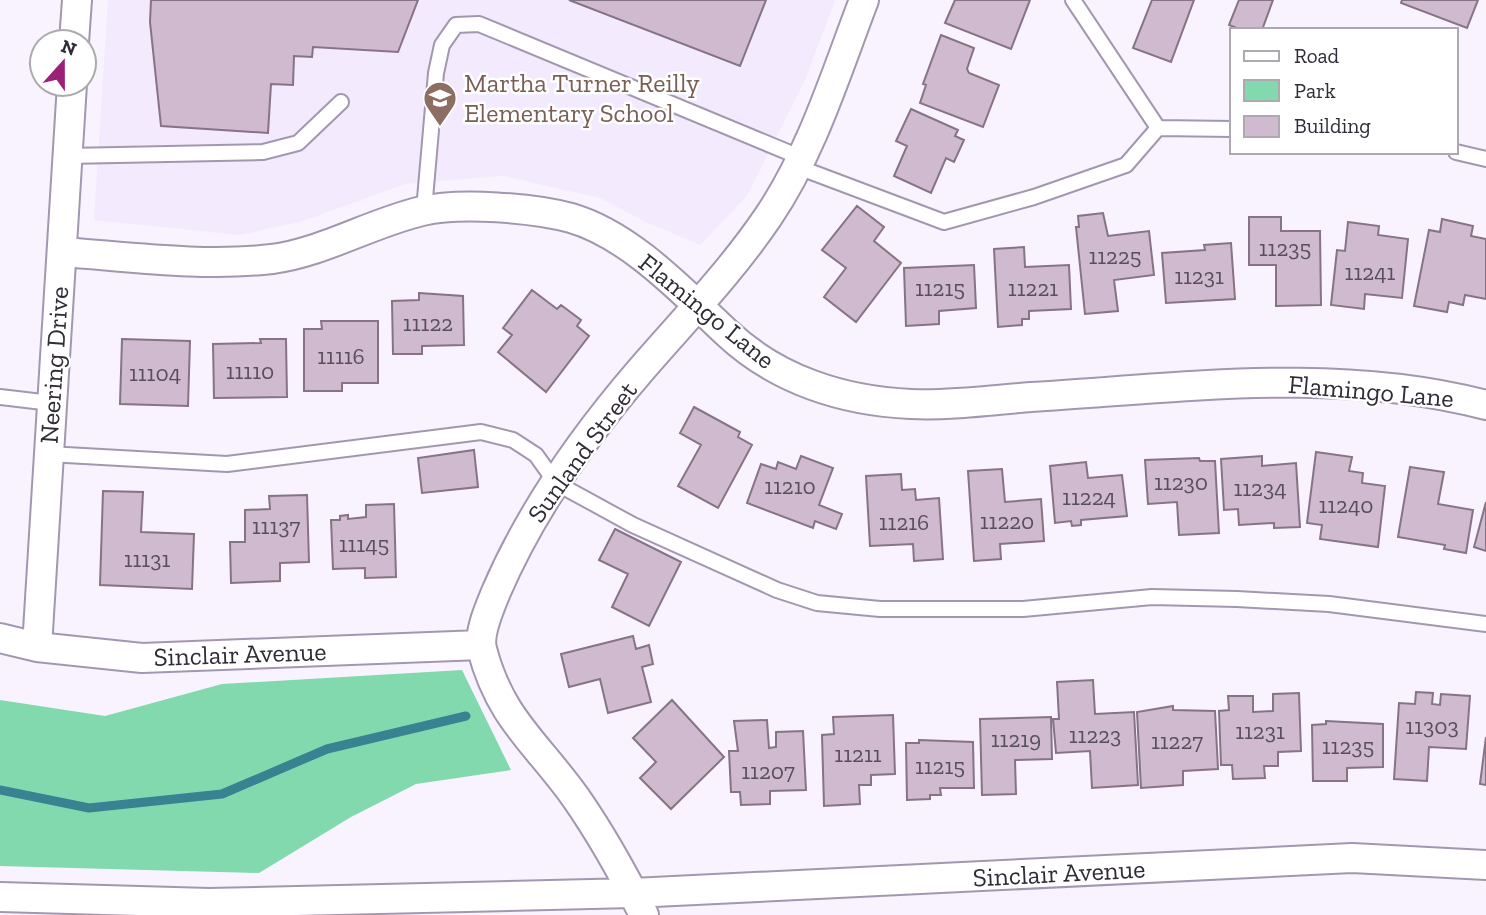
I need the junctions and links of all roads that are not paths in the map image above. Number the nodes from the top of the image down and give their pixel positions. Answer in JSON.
{"nodes":[{"id":1,"x":77,"y":0,"type":"edge"},
{"id":2,"x":864,"y":0,"type":"edge"},
{"id":3,"x":1073,"y":0,"type":"edge"},
{"id":4,"x":75,"y":28,"type":"edge"},
{"id":5,"x":71,"y":98,"type":"edge"},
{"id":6,"x":341,"y":103,"type":"dead end"},
{"id":7,"x":1158,"y":128,"type":"junction"},
{"id":8,"x":1230,"y":129,"type":"edge"},
{"id":9,"x":1458,"y":152,"type":"edge"},
{"id":10,"x":67,"y":156,"type":"junction"},
{"id":11,"x":1486,"y":159,"type":"edge"},
{"id":12,"x":800,"y":162,"type":"junction"},
{"id":13,"x":424,"y":210,"type":"junction"},
{"id":14,"x":63,"y":252,"type":"junction"},
{"id":15,"x":700,"y":305,"type":"junction"},
{"id":16,"x":0,"y":397,"type":"edge"},
{"id":17,"x":51,"y":403,"type":"junction"},
{"id":18,"x":1486,"y":405,"type":"edge"},
{"id":19,"x":48,"y":454,"type":"junction"},
{"id":20,"x":556,"y":483,"type":"junction"},
{"id":21,"x":1486,"y":624,"type":"edge"},
{"id":22,"x":0,"y":638,"type":"edge"},
{"id":23,"x":481,"y":645,"type":"junction"},
{"id":24,"x":37,"y":647,"type":"junction"},
{"id":25,"x":1486,"y":865,"type":"edge"},
{"id":26,"x":0,"y":897,"type":"edge"},
{"id":27,"x":638,"y":904,"type":"edge"}],
"edges":[{"from":1,"to":4,"type":"street"},
{"from":2,"to":12,"type":"street","name":"Sunland Street"},
{"from":3,"to":7,"type":"lane"},
{"from":5,"to":10,"type":"street","name":"Neering Drive"},
{"from":6,"to":10,"type":"lane"},
{"from":7,"to":8,"type":"lane"},
{"from":7,"to":12,"type":"lane"},
{"from":9,"to":11,"type":"lane"},
{"from":10,"to":14,"type":"street","name":"Neering Drive"},
{"from":12,"to":13,"type":"lane"},
{"from":12,"to":15,"type":"street","name":"Sunland Street"},
{"from":13,"to":14,"type":"street","name":"Flamingo Lane"},
{"from":13,"to":15,"type":"street","name":"Flamingo Lane"},
{"from":14,"to":17,"type":"street","name":"Neering Drive"},
{"from":15,"to":18,"type":"street","name":"Flamingo Lane"},
{"from":15,"to":20,"type":"street","name":"Sunland Street"},
{"from":16,"to":17,"type":"lane"},
{"from":17,"to":19,"type":"street","name":"Neering Drive"},
{"from":19,"to":20,"type":"lane"},
{"from":19,"to":24,"type":"street","name":"Neering Drive"},
{"from":20,"to":21,"type":"lane"},
{"from":20,"to":23,"type":"street","name":"Sunland Street"},
{"from":22,"to":24,"type":"street","name":"Sinclair Avenue"},
{"from":23,"to":24,"type":"street","name":"Sinclair Avenue"},
{"from":23,"to":27,"type":"street"},
{"from":25,"to":27,"type":"street","name":"Sinclair Avenue"},
{"from":26,"to":27,"type":"street","name":"Sinclair Avenue"}]}
